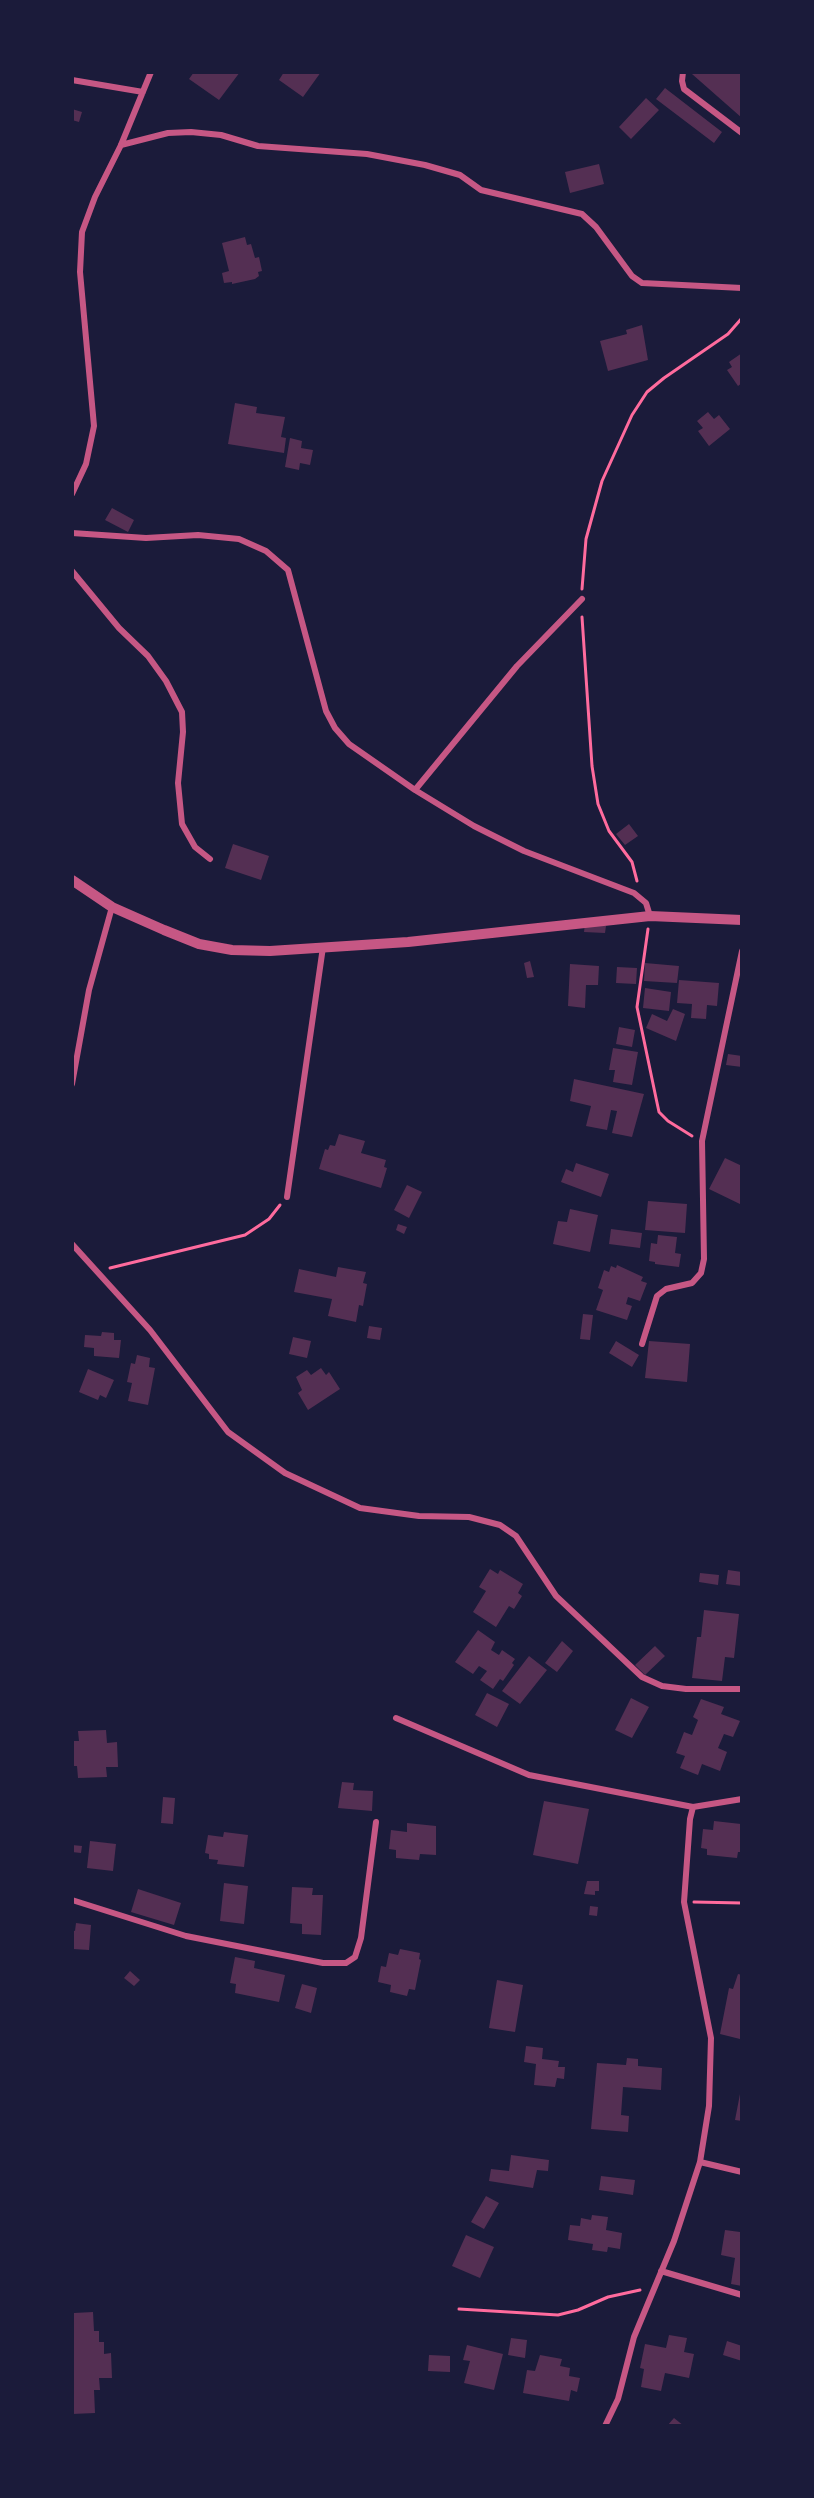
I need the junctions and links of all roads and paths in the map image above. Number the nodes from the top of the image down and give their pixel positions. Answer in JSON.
{"nodes":[{"id":1,"x":152,"y":72,"type":"edge"},
{"id":2,"x":683,"y":72,"type":"edge"},
{"id":3,"x":72,"y":80,"type":"edge"},
{"id":4,"x":143,"y":92,"type":"junction"},
{"id":5,"x":742,"y":133,"type":"edge"},
{"id":6,"x":122,"y":145,"type":"junction"},
{"id":7,"x":742,"y":288,"type":"edge"},
{"id":8,"x":742,"y":318,"type":"edge"},
{"id":9,"x":72,"y":494,"type":"edge"},
{"id":10,"x":72,"y":533,"type":"edge"},
{"id":11,"x":72,"y":571,"type":"edge"},
{"id":12,"x":582,"y":599,"type":"junction"},
{"id":13,"x":415,"y":790,"type":"junction"},
{"id":14,"x":210,"y":860,"type":"dead end"},
{"id":15,"x":72,"y":880,"type":"edge"},
{"id":16,"x":641,"y":897,"type":"junction"},
{"id":17,"x":112,"y":907,"type":"junction"},
{"id":18,"x":650,"y":916,"type":"junction"},
{"id":19,"x":742,"y":920,"type":"edge"},
{"id":20,"x":323,"y":946,"type":"junction"},
{"id":21,"x":742,"y":951,"type":"edge"},
{"id":22,"x":72,"y":1084,"type":"edge"},
{"id":23,"x":702,"y":1141,"type":"junction"},
{"id":24,"x":287,"y":1197,"type":"joint"},
{"id":25,"x":72,"y":1244,"type":"edge"},
{"id":26,"x":98,"y":1270,"type":"junction"},
{"id":27,"x":642,"y":1344,"type":"dead end"},
{"id":28,"x":742,"y":1689,"type":"edge"},
{"id":29,"x":396,"y":1718,"type":"dead end"},
{"id":30,"x":742,"y":1799,"type":"edge"},
{"id":31,"x":693,"y":1807,"type":"junction"},
{"id":32,"x":376,"y":1822,"type":"dead end"},
{"id":33,"x":72,"y":1900,"type":"edge"},
{"id":34,"x":684,"y":1902,"type":"junction"},
{"id":35,"x":742,"y":1903,"type":"edge"},
{"id":36,"x":700,"y":2162,"type":"junction"},
{"id":37,"x":742,"y":2172,"type":"edge"},
{"id":38,"x":661,"y":2271,"type":"junction"},
{"id":39,"x":654,"y":2287,"type":"junction"},
{"id":40,"x":742,"y":2295,"type":"edge"},
{"id":41,"x":459,"y":2309,"type":"dead end"},
{"id":42,"x":605,"y":2426,"type":"edge"}],
"edges":[{"from":1,"to":4,"type":"street"},
{"from":2,"to":5,"type":"street"},
{"from":3,"to":4,"type":"street"},
{"from":4,"to":6,"type":"street"},
{"from":6,"to":7,"type":"street"},
{"from":6,"to":9,"type":"street"},
{"from":8,"to":12,"type":"path"},
{"from":10,"to":13,"type":"street"},
{"from":11,"to":14,"type":"street"},
{"from":12,"to":13,"type":"street"},
{"from":12,"to":16,"type":"path"},
{"from":13,"to":16,"type":"street"},
{"from":15,"to":17,"type":"street"},
{"from":16,"to":18,"type":"street"},
{"from":17,"to":20,"type":"street"},
{"from":17,"to":22,"type":"street"},
{"from":18,"to":19,"type":"street"},
{"from":18,"to":20,"type":"street"},
{"from":18,"to":23,"type":"path"},
{"from":20,"to":24,"type":"street"},
{"from":21,"to":23,"type":"street"},
{"from":23,"to":27,"type":"street"},
{"from":24,"to":26,"type":"path"},
{"from":25,"to":26,"type":"street"},
{"from":26,"to":28,"type":"street"},
{"from":29,"to":31,"type":"street"},
{"from":30,"to":31,"type":"street"},
{"from":31,"to":34,"type":"street"},
{"from":32,"to":33,"type":"street"},
{"from":34,"to":35,"type":"path"},
{"from":34,"to":36,"type":"street"},
{"from":36,"to":37,"type":"street"},
{"from":36,"to":38,"type":"street"},
{"from":38,"to":39,"type":"street"},
{"from":38,"to":40,"type":"street"},
{"from":39,"to":41,"type":"path"},
{"from":39,"to":42,"type":"street"}]}
